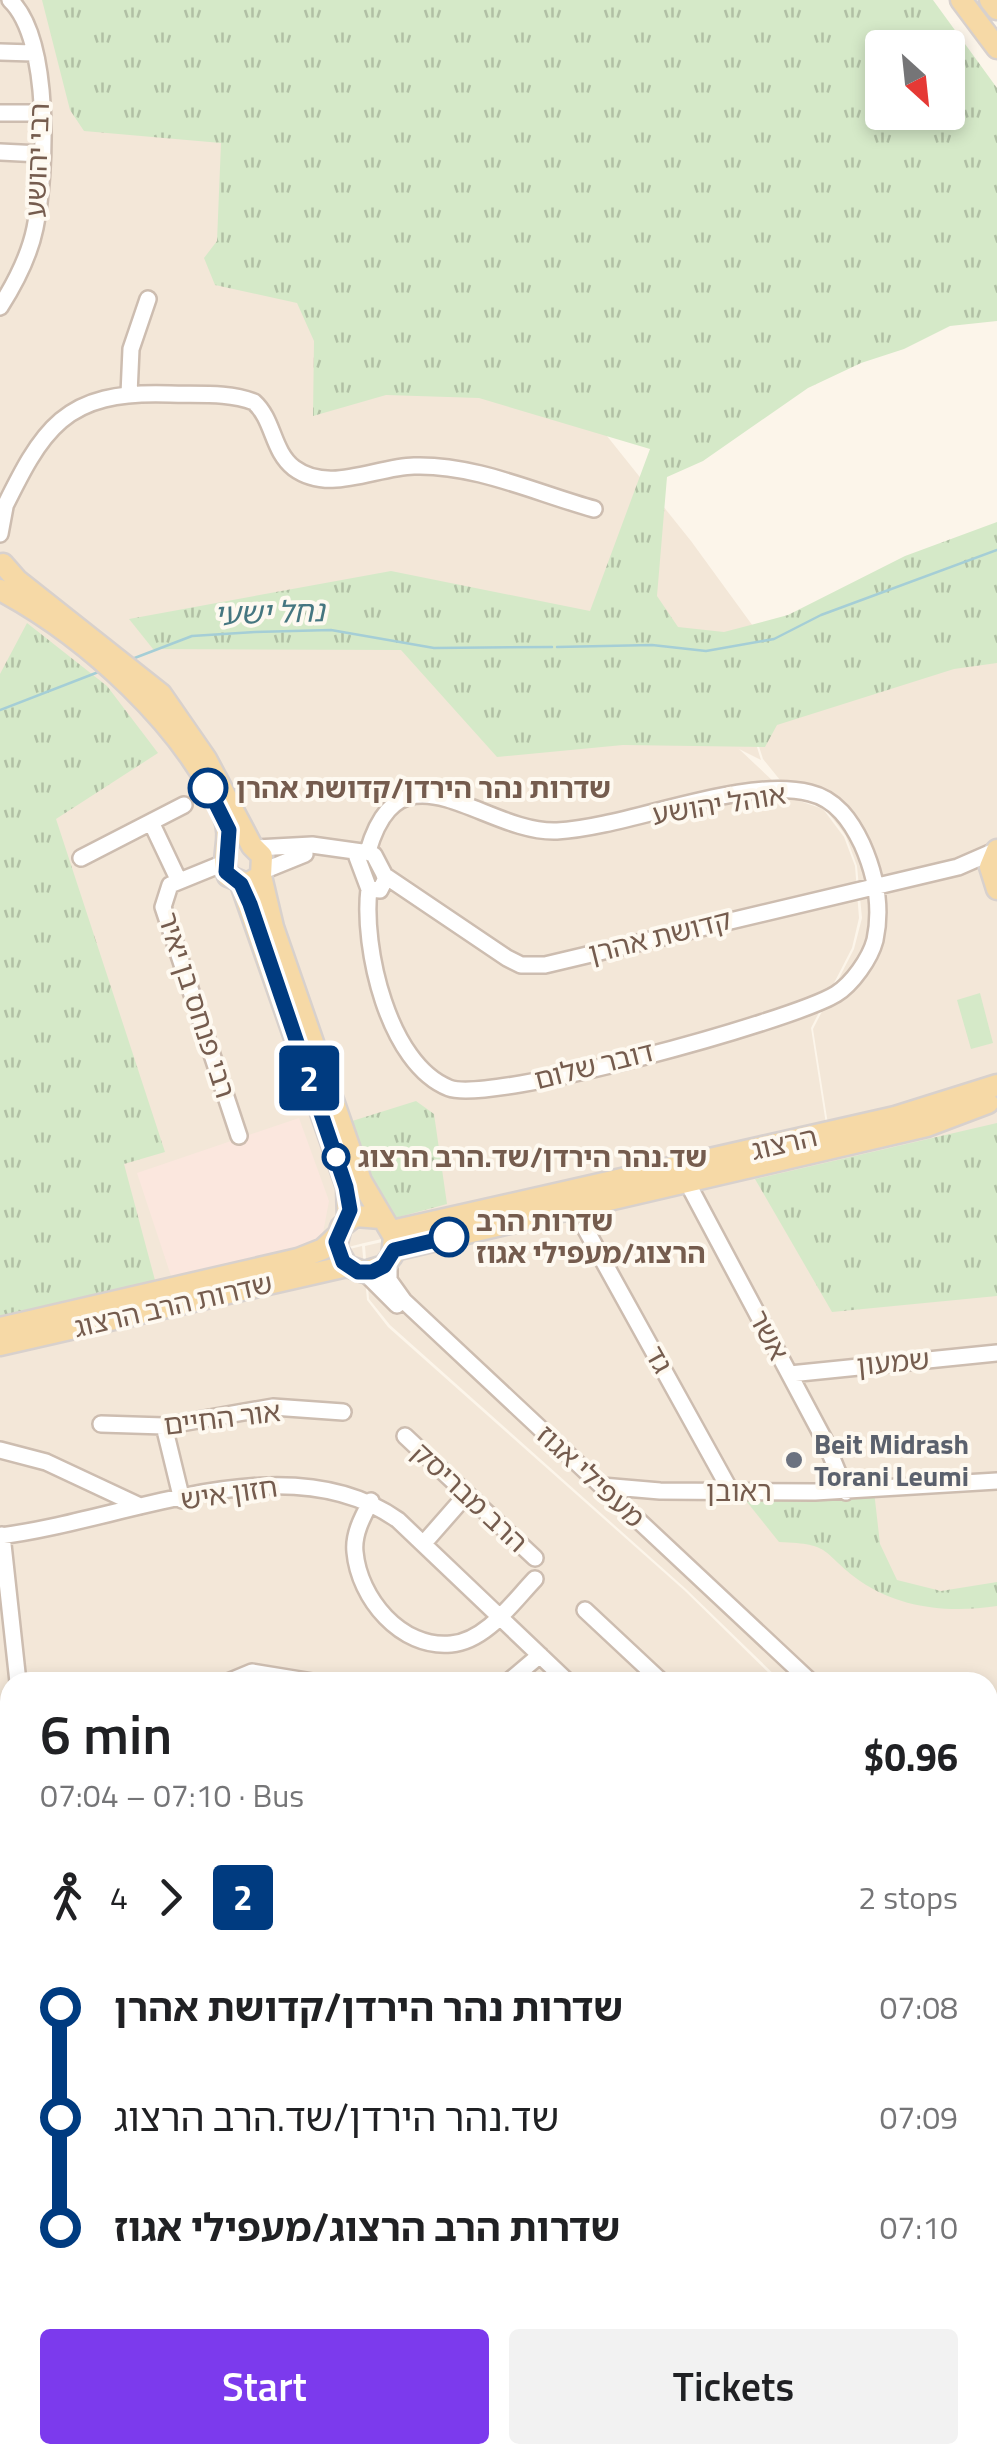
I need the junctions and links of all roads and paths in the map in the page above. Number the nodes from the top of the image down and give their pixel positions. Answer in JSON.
{"nodes":[{"id":1,"x":961,"y":0,"type":"edge"},
{"id":2,"x":990,"y":0,"type":"edge"},
{"id":3,"x":14,"y":4,"type":"edge"},
{"id":4,"x":997,"y":9,"type":"edge"},
{"id":5,"x":997,"y":48,"type":"edge"},
{"id":6,"x":0,"y":52,"type":"edge"},
{"id":7,"x":33,"y":53,"type":"junction"},
{"id":8,"x":41,"y":112,"type":"junction"},
{"id":9,"x":0,"y":113,"type":"edge"},
{"id":10,"x":0,"y":152,"type":"edge"},
{"id":11,"x":42,"y":154,"type":"junction"},
{"id":12,"x":148,"y":298,"type":"dead end"},
{"id":13,"x":0,"y":306,"type":"edge"},
{"id":14,"x":130,"y":394,"type":"junction"},
{"id":15,"x":594,"y":509,"type":"dead end"},
{"id":16,"x":3,"y":510,"type":"edge"},
{"id":17,"x":0,"y":534,"type":"edge"},
{"id":18,"x":1,"y":563,"type":"edge"},
{"id":19,"x":0,"y":590,"type":"edge"},
{"id":20,"x":153,"y":696,"type":"junction"},
{"id":21,"x":184,"y":805,"type":"dead end"},
{"id":22,"x":150,"y":822,"type":"junction"},
{"id":23,"x":254,"y":847,"type":"junction"},
{"id":24,"x":997,"y":850,"type":"edge"},
{"id":25,"x":362,"y":857,"type":"junction"},
{"id":26,"x":81,"y":858,"type":"dead end"},
{"id":27,"x":958,"y":867,"type":"junction"},
{"id":28,"x":241,"y":870,"type":"junction"},
{"id":29,"x":384,"y":875,"type":"junction"},
{"id":30,"x":178,"y":879,"type":"junction"},
{"id":31,"x":994,"y":882,"type":"edge"},
{"id":32,"x":876,"y":885,"type":"junction"},
{"id":33,"x":369,"y":889,"type":"junction"},
{"id":34,"x":997,"y":1085,"type":"edge"},
{"id":35,"x":997,"y":1098,"type":"edge"},
{"id":36,"x":239,"y":1136,"type":"dead end"},
{"id":37,"x":687,"y":1182,"type":"junction"},
{"id":38,"x":342,"y":1228,"type":"junction"},
{"id":39,"x":586,"y":1228,"type":"dead end"},
{"id":40,"x":389,"y":1240,"type":"junction"},
{"id":41,"x":356,"y":1269,"type":"junction"},
{"id":42,"x":0,"y":1328,"type":"edge"},
{"id":43,"x":0,"y":1345,"type":"edge"},
{"id":44,"x":997,"y":1353,"type":"edge"},
{"id":45,"x":790,"y":1374,"type":"junction"},
{"id":46,"x":344,"y":1412,"type":"dead end"},
{"id":47,"x":101,"y":1424,"type":"dead end"},
{"id":48,"x":164,"y":1426,"type":"junction"},
{"id":49,"x":405,"y":1436,"type":"dead end"},
{"id":50,"x":0,"y":1450,"type":"edge"},
{"id":51,"x":997,"y":1481,"type":"edge"},
{"id":52,"x":600,"y":1485,"type":"junction"},
{"id":53,"x":730,"y":1490,"type":"junction"},
{"id":54,"x":660,"y":1491,"type":"junction"},
{"id":55,"x":846,"y":1492,"type":"junction"},
{"id":56,"x":467,"y":1494,"type":"junction"},
{"id":57,"x":182,"y":1500,"type":"junction"},
{"id":58,"x":371,"y":1501,"type":"junction"},
{"id":59,"x":140,"y":1506,"type":"junction"},
{"id":60,"x":646,"y":1528,"type":"junction"},
{"id":61,"x":1,"y":1536,"type":"edge"},
{"id":62,"x":424,"y":1543,"type":"junction"},
{"id":63,"x":535,"y":1558,"type":"dead end"},
{"id":64,"x":535,"y":1579,"type":"dead end"},
{"id":65,"x":585,"y":1610,"type":"dead end"},
{"id":66,"x":501,"y":1615,"type":"junction"},
{"id":67,"x":540,"y":1655,"type":"junction"},
{"id":68,"x":17,"y":1672,"type":"edge"},
{"id":69,"x":520,"y":1672,"type":"edge"},
{"id":70,"x":558,"y":1672,"type":"edge"},
{"id":71,"x":651,"y":1672,"type":"edge"},
{"id":72,"x":790,"y":1672,"type":"edge"},
{"id":73,"x":800,"y":1672,"type":"edge"}],
"edges":[{"from":1,"to":5,"type":"main road"},
{"from":2,"to":4,"type":"main road"},
{"from":3,"to":7,"type":"street","name":"רבי יהושע"},
{"from":6,"to":7,"type":"street"},
{"from":7,"to":8,"type":"street","name":"רבי יהושע"},
{"from":8,"to":9,"type":"street"},
{"from":8,"to":11,"type":"street","name":"רבי יהושע"},
{"from":10,"to":11,"type":"street"},
{"from":11,"to":13,"type":"street","name":"רבי יהושע"},
{"from":12,"to":14,"type":"street"},
{"from":14,"to":15,"type":"street"},
{"from":14,"to":16,"type":"street"},
{"from":16,"to":17,"type":"street"},
{"from":18,"to":20,"type":"main road"},
{"from":19,"to":20,"type":"main road"},
{"from":20,"to":23,"type":"main road"},
{"from":20,"to":28,"type":"main road"},
{"from":21,"to":22,"type":"street"},
{"from":22,"to":26,"type":"street"},
{"from":22,"to":30,"type":"street","name":"רבי פנחס בן יאיר"},
{"from":23,"to":25,"type":"street"},
{"from":23,"to":28,"type":"main road"},
{"from":24,"to":27,"type":"street","name":"קדושת אהרן"},
{"from":24,"to":31,"type":"main road"},
{"from":25,"to":28,"type":"street"},
{"from":25,"to":29,"type":"street"},
{"from":25,"to":32,"type":"street","name":"אוהל יהושע"},
{"from":25,"to":33,"type":"street"},
{"from":27,"to":31,"type":"street","name":"קדושת אהרן"},
{"from":27,"to":32,"type":"street","name":"קדושת אהרן"},
{"from":28,"to":30,"type":"street","name":"רבי פנחס בן יאיר"},
{"from":28,"to":38,"type":"main road"},
{"from":28,"to":40,"type":"main road"},
{"from":29,"to":32,"type":"street","name":"קדושת אהרן"},
{"from":29,"to":33,"type":"street"},
{"from":30,"to":36,"type":"street","name":"רבי פנחס בן יאיר"},
{"from":32,"to":33,"type":"street","name":"דובר שלום"},
{"from":34,"to":40,"type":"main road","name":"הרצוג"},
{"from":35,"to":37,"type":"main road"},
{"from":37,"to":40,"type":"main road"},
{"from":37,"to":45,"type":"street","name":"אשר"},
{"from":38,"to":40,"type":"main road"},
{"from":38,"to":41,"type":"main road"},
{"from":38,"to":42,"type":"main road","name":"שדרות הרב הרצוג"},
{"from":39,"to":53,"type":"street","name":"גד"},
{"from":40,"to":41,"type":"main road","name":"שדרות הרב הרצוג"},
{"from":40,"to":52,"type":"street","name":"מעפילי אגוז"},
{"from":41,"to":43,"type":"main road","name":"שדרות הרב הרצוג"},
{"from":41,"to":72,"type":"street","name":"מעפילי אגוז"},
{"from":44,"to":45,"type":"street","name":"שמעון"},
{"from":45,"to":55,"type":"street","name":"אשר"},
{"from":46,"to":48,"type":"street","name":"אור החיים"},
{"from":47,"to":48,"type":"street","name":"אור החיים"},
{"from":48,"to":57,"type":"street"},
{"from":49,"to":56,"type":"street","name":"הרב מבריסק"},
{"from":50,"to":59,"type":"street"},
{"from":51,"to":55,"type":"street","name":"ראובן"},
{"from":52,"to":54,"type":"street","name":"ראובן"},
{"from":52,"to":60,"type":"street","name":"מעפילי אגוז"},
{"from":53,"to":54,"type":"street","name":"ראובן"},
{"from":53,"to":55,"type":"street","name":"ראובן"},
{"from":54,"to":60,"type":"street"},
{"from":56,"to":62,"type":"street"},
{"from":56,"to":63,"type":"street","name":"הרב מבריסק"},
{"from":57,"to":58,"type":"street","name":"חזון איש"},
{"from":57,"to":59,"type":"street","name":"חזון איש"},
{"from":58,"to":62,"type":"street","name":"חזון איש"},
{"from":58,"to":66,"type":"street"},
{"from":59,"to":61,"type":"street","name":"חזון איש"},
{"from":60,"to":73,"type":"street","name":"מעפילי אגוז"},
{"from":61,"to":68,"type":"street"},
{"from":62,"to":66,"type":"street","name":"חזון איש"},
{"from":64,"to":66,"type":"street"},
{"from":65,"to":71,"type":"street"},
{"from":66,"to":67,"type":"street","name":"חזון איש"},
{"from":67,"to":69,"type":"street"},
{"from":67,"to":70,"type":"street","name":"חזון איש"}]}
